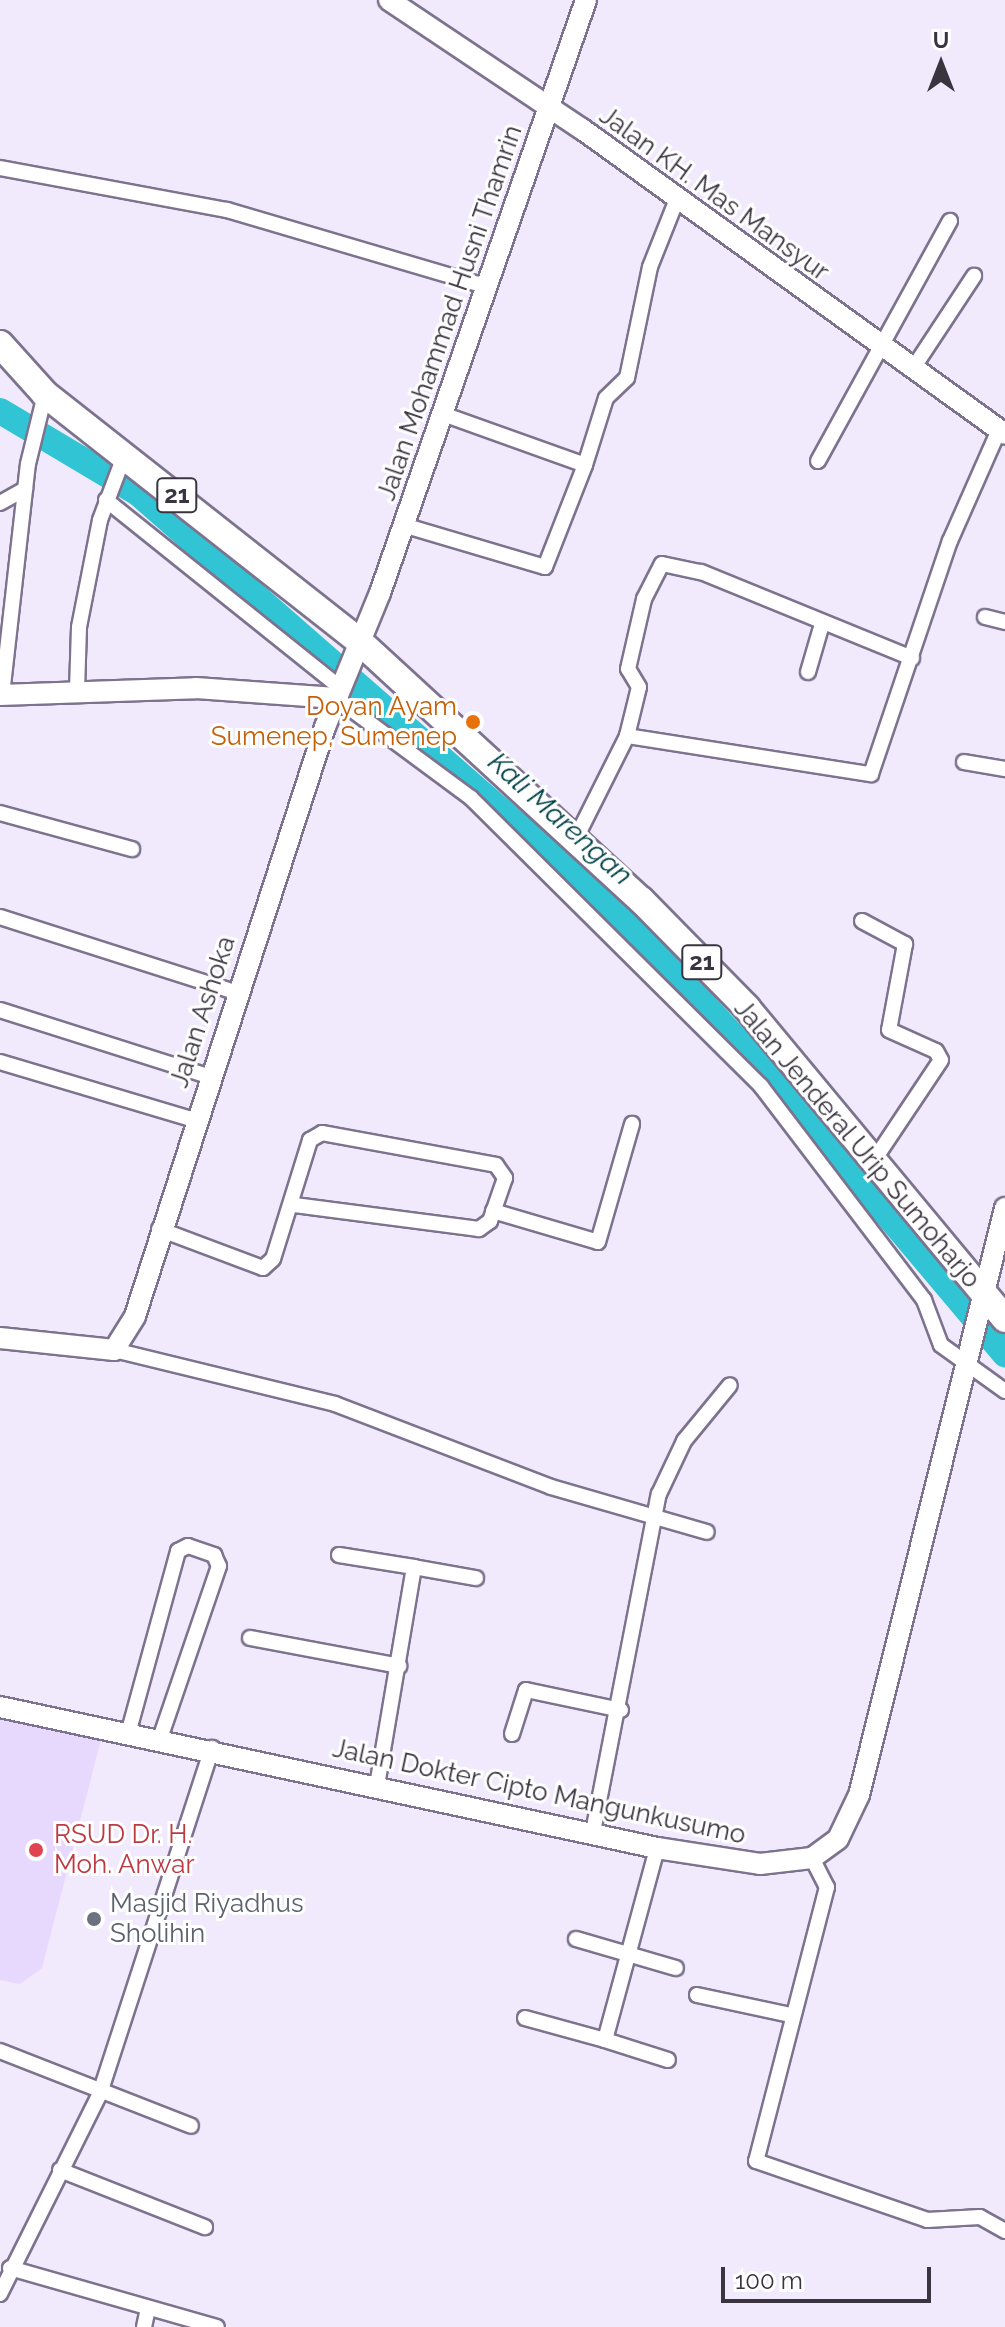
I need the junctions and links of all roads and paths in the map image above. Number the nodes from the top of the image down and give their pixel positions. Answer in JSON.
{"nodes":[{"id":1,"x":389,"y":0,"type":"edge"},
{"id":2,"x":586,"y":0,"type":"edge"},
{"id":3,"x":549,"y":107,"type":"junction"},
{"id":4,"x":0,"y":168,"type":"edge"},
{"id":5,"x":677,"y":199,"type":"junction"},
{"id":6,"x":950,"y":221,"type":"dead end"},
{"id":7,"x":974,"y":276,"type":"dead end"},
{"id":8,"x":485,"y":286,"type":"junction"},
{"id":9,"x":0,"y":344,"type":"edge"},
{"id":10,"x":877,"y":345,"type":"junction"},
{"id":11,"x":912,"y":370,"type":"junction"},
{"id":12,"x":41,"y":405,"type":"junction"},
{"id":13,"x":440,"y":413,"type":"junction"},
{"id":14,"x":1002,"y":432,"type":"edge"},
{"id":15,"x":818,"y":461,"type":"dead end"},
{"id":16,"x":121,"y":463,"type":"junction"},
{"id":17,"x":585,"y":465,"type":"junction"},
{"id":18,"x":25,"y":489,"type":"junction"},
{"id":19,"x":106,"y":500,"type":"junction"},
{"id":20,"x":0,"y":503,"type":"edge"},
{"id":21,"x":403,"y":525,"type":"junction"},
{"id":22,"x":985,"y":617,"type":"dead end"},
{"id":23,"x":1005,"y":622,"type":"edge"},
{"id":24,"x":822,"y":624,"type":"junction"},
{"id":25,"x":356,"y":649,"type":"junction"},
{"id":26,"x":912,"y":658,"type":"junction"},
{"id":27,"x":808,"y":672,"type":"dead end"},
{"id":28,"x":77,"y":691,"type":"junction"},
{"id":29,"x":338,"y":693,"type":"junction"},
{"id":30,"x":1,"y":698,"type":"edge"},
{"id":31,"x":627,"y":736,"type":"junction"},
{"id":32,"x":964,"y":762,"type":"dead end"},
{"id":33,"x":1005,"y":769,"type":"edge"},
{"id":34,"x":0,"y":813,"type":"edge"},
{"id":35,"x":575,"y":840,"type":"junction"},
{"id":36,"x":132,"y":849,"type":"dead end"},
{"id":37,"x":0,"y":917,"type":"edge"},
{"id":38,"x":862,"y":921,"type":"dead end"},
{"id":39,"x":235,"y":992,"type":"junction"},
{"id":40,"x":0,"y":1010,"type":"edge"},
{"id":41,"x":0,"y":1062,"type":"edge"},
{"id":42,"x":211,"y":1077,"type":"junction"},
{"id":43,"x":195,"y":1120,"type":"junction"},
{"id":44,"x":632,"y":1124,"type":"dead end"},
{"id":45,"x":872,"y":1163,"type":"junction"},
{"id":46,"x":293,"y":1205,"type":"junction"},
{"id":47,"x":1005,"y":1208,"type":"edge"},
{"id":48,"x":493,"y":1211,"type":"junction"},
{"id":49,"x":159,"y":1229,"type":"junction"},
{"id":50,"x":980,"y":1304,"type":"junction"},
{"id":51,"x":1005,"y":1319,"type":"edge"},
{"id":52,"x":0,"y":1338,"type":"edge"},
{"id":53,"x":114,"y":1350,"type":"junction"},
{"id":54,"x":965,"y":1356,"type":"junction"},
{"id":55,"x":730,"y":1385,"type":"dead end"},
{"id":56,"x":1005,"y":1391,"type":"edge"},
{"id":57,"x":655,"y":1521,"type":"junction"},
{"id":58,"x":707,"y":1532,"type":"dead end"},
{"id":59,"x":339,"y":1555,"type":"dead end"},
{"id":60,"x":414,"y":1567,"type":"junction"},
{"id":61,"x":476,"y":1578,"type":"dead end"},
{"id":62,"x":250,"y":1638,"type":"dead end"},
{"id":63,"x":399,"y":1666,"type":"junction"},
{"id":64,"x":0,"y":1707,"type":"edge"},
{"id":65,"x":621,"y":1710,"type":"junction"},
{"id":66,"x":128,"y":1734,"type":"junction"},
{"id":67,"x":512,"y":1734,"type":"dead end"},
{"id":68,"x":160,"y":1738,"type":"junction"},
{"id":69,"x":212,"y":1748,"type":"junction"},
{"id":70,"x":377,"y":1786,"type":"junction"},
{"id":71,"x":593,"y":1832,"type":"junction"},
{"id":72,"x":657,"y":1848,"type":"junction"},
{"id":73,"x":812,"y":1858,"type":"junction"},
{"id":74,"x":576,"y":1939,"type":"dead end"},
{"id":75,"x":631,"y":1953,"type":"junction"},
{"id":76,"x":676,"y":1968,"type":"dead end"},
{"id":77,"x":697,"y":1995,"type":"dead end"},
{"id":78,"x":790,"y":2015,"type":"junction"},
{"id":79,"x":525,"y":2018,"type":"dead end"},
{"id":80,"x":605,"y":2040,"type":"junction"},
{"id":81,"x":0,"y":2051,"type":"edge"},
{"id":82,"x":668,"y":2060,"type":"dead end"},
{"id":83,"x":100,"y":2093,"type":"junction"},
{"id":84,"x":191,"y":2126,"type":"dead end"},
{"id":85,"x":60,"y":2170,"type":"junction"},
{"id":86,"x":205,"y":2227,"type":"dead end"},
{"id":87,"x":1005,"y":2231,"type":"edge"},
{"id":88,"x":4,"y":2281,"type":"edge"},
{"id":89,"x":148,"y":2308,"type":"junction"},
{"id":90,"x":144,"y":2327,"type":"edge"},
{"id":91,"x":217,"y":2327,"type":"edge"}],
"edges":[{"from":1,"to":3,"type":"street","name":"Jalan KH. Mas Mansyur"},
{"from":2,"to":3,"type":"street","name":"Jalan Mohammad Husni Thamrin"},
{"from":3,"to":5,"type":"street","name":"Jalan KH. Mas Mansyur"},
{"from":3,"to":8,"type":"street","name":"Jalan Mohammad Husni Thamrin"},
{"from":4,"to":8,"type":"street"},
{"from":5,"to":10,"type":"street","name":"Jalan KH. Mas Mansyur"},
{"from":5,"to":17,"type":"street"},
{"from":6,"to":10,"type":"street"},
{"from":7,"to":11,"type":"street"},
{"from":8,"to":13,"type":"street","name":"Jalan Mohammad Husni Thamrin"},
{"from":9,"to":12,"type":"highway","number":"21"},
{"from":10,"to":11,"type":"street","name":"Jalan KH. Mas Mansyur"},
{"from":10,"to":15,"type":"street"},
{"from":11,"to":14,"type":"street","name":"Jalan KH. Mas Mansyur"},
{"from":12,"to":16,"type":"highway","number":"21"},
{"from":12,"to":18,"type":"street"},
{"from":13,"to":17,"type":"street"},
{"from":13,"to":21,"type":"street","name":"Jalan Mohammad Husni Thamrin"},
{"from":14,"to":26,"type":"street"},
{"from":16,"to":19,"type":"street"},
{"from":16,"to":25,"type":"highway","number":"21"},
{"from":17,"to":21,"type":"street"},
{"from":18,"to":20,"type":"street"},
{"from":18,"to":30,"type":"street"},
{"from":19,"to":28,"type":"street"},
{"from":19,"to":29,"type":"street"},
{"from":21,"to":25,"type":"street","name":"Jalan Mohammad Husni Thamrin"},
{"from":22,"to":23,"type":"street"},
{"from":24,"to":26,"type":"street"},
{"from":24,"to":27,"type":"street"},
{"from":24,"to":31,"type":"street"},
{"from":25,"to":29,"type":"street","name":"Jalan Mohammad Husni Thamrin"},
{"from":25,"to":35,"type":"highway","name":"Jalan Jenderal Urip Sumoharjo","number":"21"},
{"from":26,"to":31,"type":"street"},
{"from":28,"to":29,"type":"street"},
{"from":28,"to":30,"type":"street"},
{"from":29,"to":39,"type":"street","name":"Jalan Ashoka"},
{"from":29,"to":54,"type":"street"},
{"from":31,"to":35,"type":"street"},
{"from":32,"to":33,"type":"street"},
{"from":34,"to":36,"type":"street"},
{"from":35,"to":45,"type":"highway","name":"Jalan Jenderal Urip Sumoharjo","number":"21"},
{"from":37,"to":39,"type":"street"},
{"from":38,"to":45,"type":"street"},
{"from":39,"to":42,"type":"street","name":"Jalan Ashoka"},
{"from":40,"to":42,"type":"street"},
{"from":41,"to":43,"type":"street"},
{"from":42,"to":43,"type":"street","name":"Jalan Ashoka"},
{"from":43,"to":49,"type":"street","name":"Jalan Ashoka"},
{"from":44,"to":48,"type":"street"},
{"from":45,"to":50,"type":"highway","name":"Jalan Jenderal Urip Sumoharjo","number":"21"},
{"from":46,"to":48,"type":"street"},
{"from":46,"to":48,"type":"street"},
{"from":46,"to":49,"type":"street"},
{"from":47,"to":50,"type":"street"},
{"from":49,"to":53,"type":"street","name":"Jalan Ashoka"},
{"from":50,"to":51,"type":"highway","name":"Jalan Jenderal Urip Sumoharjo","number":"21"},
{"from":50,"to":54,"type":"street"},
{"from":52,"to":53,"type":"street"},
{"from":53,"to":57,"type":"street"},
{"from":54,"to":56,"type":"street"},
{"from":54,"to":73,"type":"street"},
{"from":55,"to":57,"type":"street"},
{"from":57,"to":58,"type":"street"},
{"from":57,"to":65,"type":"street"},
{"from":59,"to":60,"type":"street"},
{"from":60,"to":61,"type":"street"},
{"from":60,"to":63,"type":"street"},
{"from":62,"to":63,"type":"street"},
{"from":63,"to":70,"type":"street"},
{"from":64,"to":66,"type":"street","name":"Jalan Dokter Cipto Mangunkusumo"},
{"from":65,"to":67,"type":"street"},
{"from":65,"to":71,"type":"street"},
{"from":66,"to":68,"type":"street","name":"Jalan Dokter Cipto Mangunkusumo"},
{"from":66,"to":68,"type":"street"},
{"from":68,"to":69,"type":"street","name":"Jalan Dokter Cipto Mangunkusumo"},
{"from":69,"to":70,"type":"street","name":"Jalan Dokter Cipto Mangunkusumo"},
{"from":69,"to":83,"type":"street"},
{"from":70,"to":71,"type":"street","name":"Jalan Dokter Cipto Mangunkusumo"},
{"from":71,"to":72,"type":"street","name":"Jalan Dokter Cipto Mangunkusumo"},
{"from":72,"to":73,"type":"street","name":"Jalan Dokter Cipto Mangunkusumo"},
{"from":72,"to":75,"type":"street"},
{"from":73,"to":78,"type":"street"},
{"from":74,"to":75,"type":"street"},
{"from":75,"to":76,"type":"street"},
{"from":75,"to":80,"type":"street"},
{"from":77,"to":78,"type":"street"},
{"from":78,"to":87,"type":"street"},
{"from":79,"to":80,"type":"street"},
{"from":80,"to":82,"type":"street"},
{"from":81,"to":83,"type":"street"},
{"from":83,"to":84,"type":"street"},
{"from":83,"to":85,"type":"street"},
{"from":85,"to":86,"type":"street"},
{"from":85,"to":88,"type":"street"},
{"from":88,"to":89,"type":"street"},
{"from":89,"to":90,"type":"street"},
{"from":89,"to":91,"type":"street"}]}
